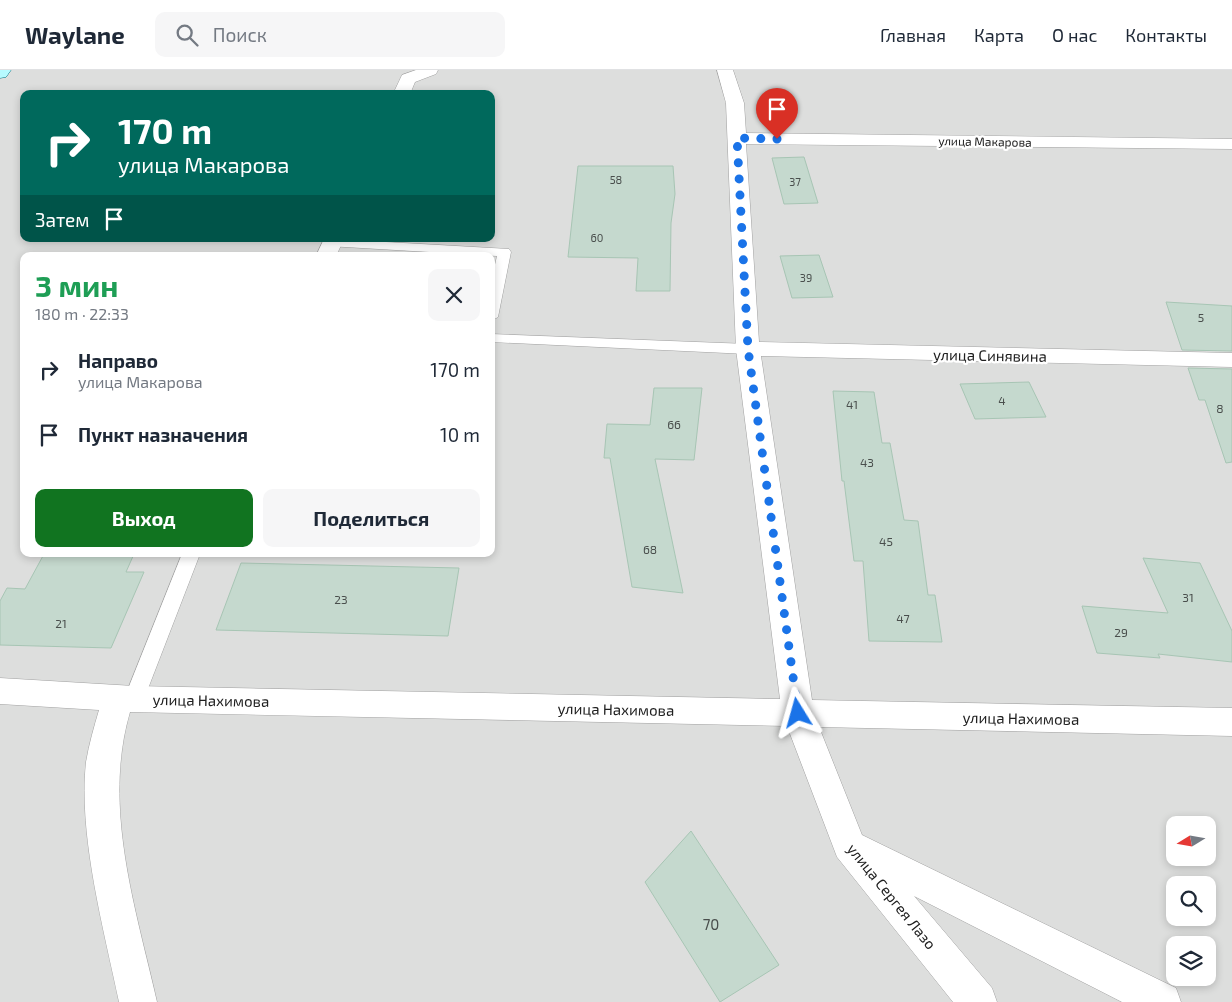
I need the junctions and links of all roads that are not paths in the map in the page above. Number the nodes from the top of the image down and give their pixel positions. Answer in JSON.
{"nodes":[{"id":1,"x":3,"y":70,"type":"edge"},
{"id":2,"x":430,"y":70,"type":"edge"},
{"id":3,"x":725,"y":70,"type":"edge"},
{"id":4,"x":0,"y":73,"type":"edge"},
{"id":5,"x":404,"y":90,"type":"edge"},
{"id":6,"x":737,"y":138,"type":"junction"},
{"id":7,"x":1232,"y":144,"type":"edge"},
{"id":8,"x":331,"y":246,"type":"edge"},
{"id":9,"x":495,"y":298,"type":"edge"},
{"id":10,"x":495,"y":338,"type":"edge"},
{"id":11,"x":748,"y":349,"type":"junction"},
{"id":12,"x":1232,"y":360,"type":"edge"},
{"id":13,"x":190,"y":557,"type":"edge"},
{"id":14,"x":0,"y":692,"type":"edge"},
{"id":15,"x":127,"y":698,"type":"junction"},
{"id":16,"x":798,"y":713,"type":"junction"},
{"id":17,"x":1232,"y":722,"type":"edge"},
{"id":18,"x":849,"y":845,"type":"junction"},
{"id":19,"x":138,"y":1002,"type":"edge"},
{"id":20,"x":978,"y":1002,"type":"edge"},
{"id":21,"x":1162,"y":1002,"type":"edge"}],
"edges":[{"from":1,"to":4,"type":"street"},
{"from":2,"to":5,"type":"street"},
{"from":3,"to":6,"type":"street","name":"улица Сергея Лазо"},
{"from":6,"to":7,"type":"street","name":"улица Макарова"},
{"from":6,"to":11,"type":"street","name":"улица Сергея Лазо"},
{"from":8,"to":9,"type":"lane"},
{"from":10,"to":11,"type":"lane"},
{"from":11,"to":12,"type":"street","name":"улица Синявина"},
{"from":11,"to":16,"type":"street","name":"улица Сергея Лазо"},
{"from":13,"to":15,"type":"lane"},
{"from":14,"to":15,"type":"street","name":"улица Нахимова"},
{"from":15,"to":16,"type":"street","name":"улица Нахимова"},
{"from":15,"to":19,"type":"street"},
{"from":16,"to":17,"type":"street","name":"улица Нахимова"},
{"from":16,"to":18,"type":"street","name":"улица Сергея Лазо"},
{"from":18,"to":20,"type":"street","name":"улица Сергея Лазо"},
{"from":18,"to":21,"type":"street"}]}
